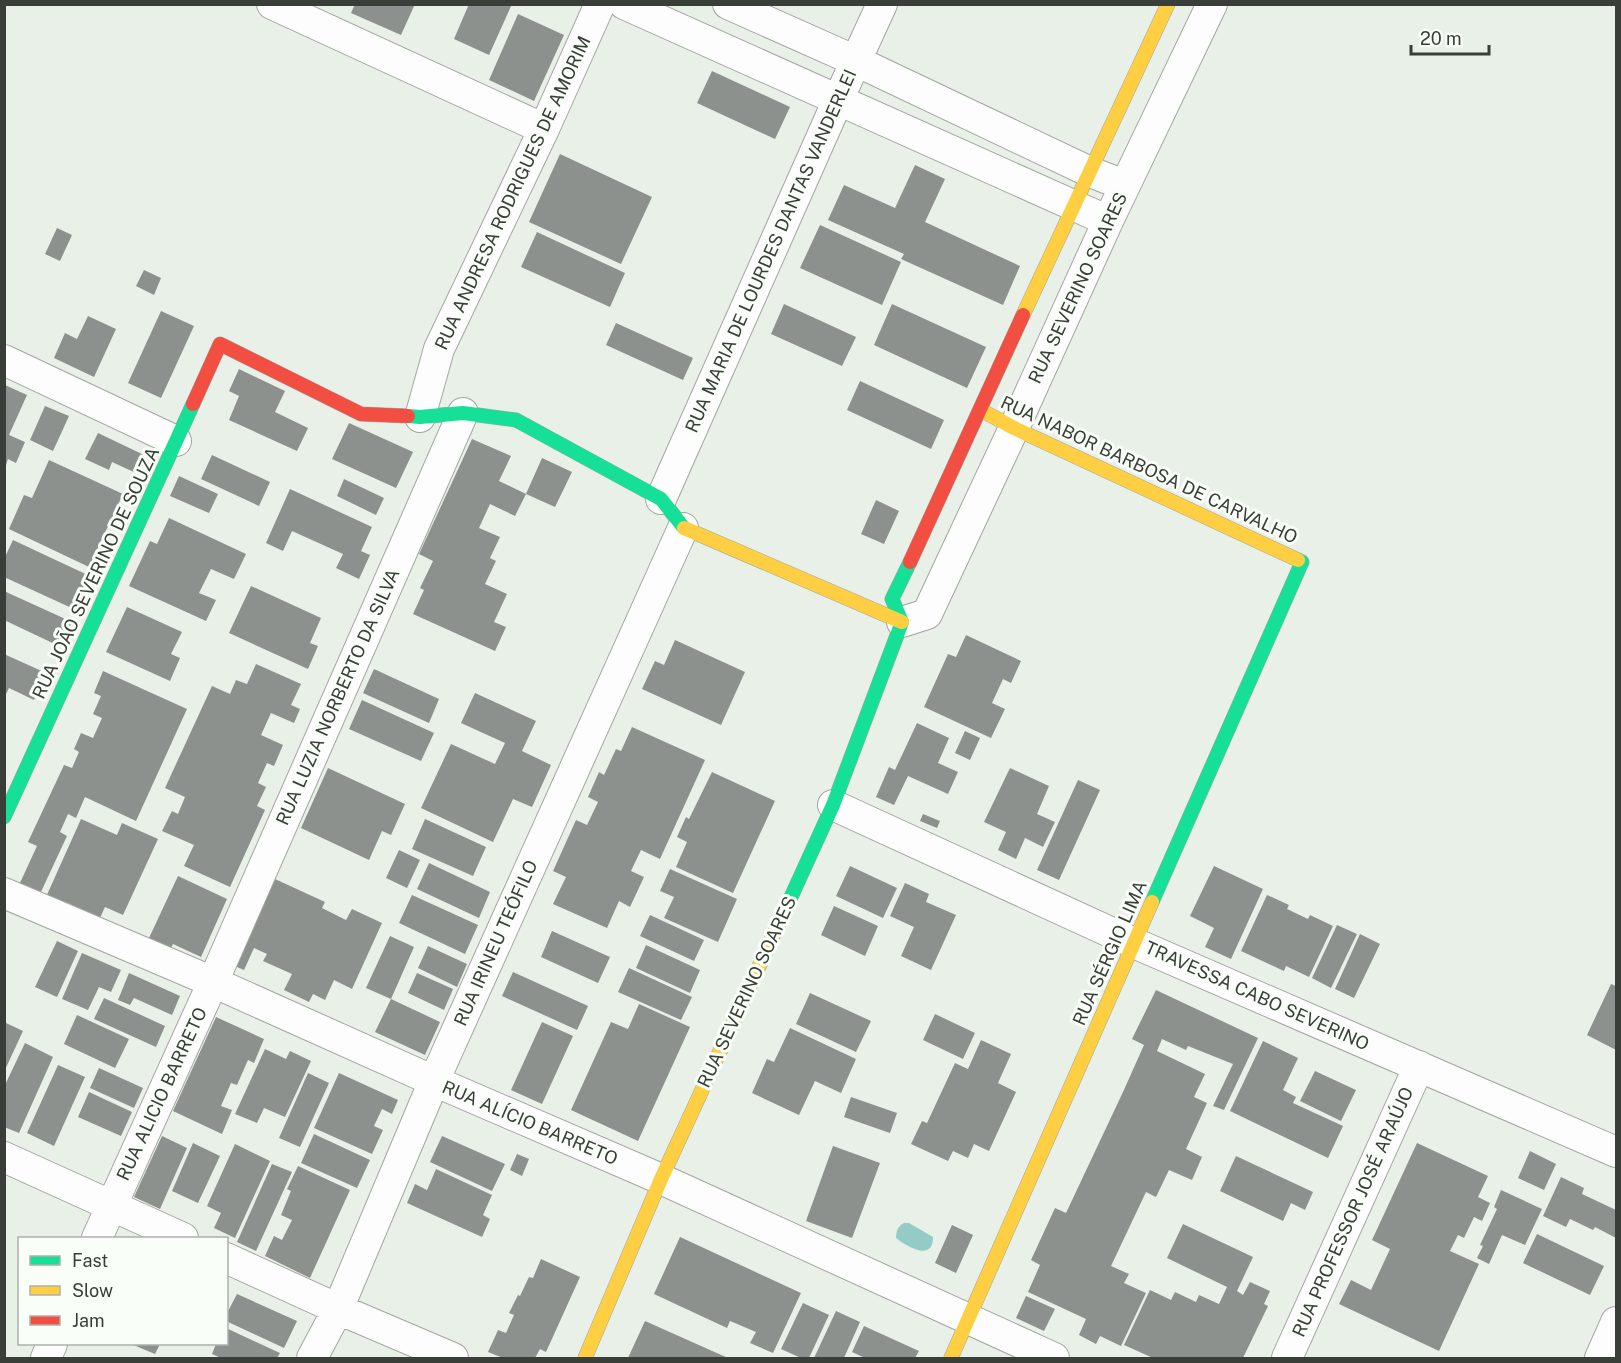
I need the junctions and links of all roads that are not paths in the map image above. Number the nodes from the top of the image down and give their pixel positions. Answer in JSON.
{"nodes":[{"id":1,"x":272,"y":4,"type":"edge"},
{"id":2,"x":600,"y":4,"type":"edge"},
{"id":3,"x":624,"y":4,"type":"edge"},
{"id":4,"x":728,"y":4,"type":"edge"},
{"id":5,"x":882,"y":4,"type":"edge"},
{"id":6,"x":1168,"y":4,"type":"edge"},
{"id":7,"x":1212,"y":4,"type":"edge"},
{"id":8,"x":311,"y":12,"type":"edge"},
{"id":9,"x":856,"y":61,"type":"junction"},
{"id":10,"x":838,"y":100,"type":"junction"},
{"id":11,"x":544,"y":129,"type":"junction"},
{"id":12,"x":1088,"y":171,"type":"junction"},
{"id":13,"x":1125,"y":186,"type":"junction"},
{"id":14,"x":1074,"y":206,"type":"junction"},
{"id":15,"x":1108,"y":221,"type":"junction"},
{"id":16,"x":4,"y":360,"type":"edge"},
{"id":17,"x":981,"y":410,"type":"junction"},
{"id":18,"x":463,"y":413,"type":"junction"},
{"id":19,"x":420,"y":417,"type":"junction"},
{"id":20,"x":1014,"y":428,"type":"junction"},
{"id":21,"x":176,"y":441,"type":"junction"},
{"id":22,"x":661,"y":499,"type":"junction"},
{"id":23,"x":683,"y":528,"type":"junction"},
{"id":24,"x":1302,"y":562,"type":"joint"},
{"id":25,"x":902,"y":622,"type":"junction"},
{"id":26,"x":833,"y":805,"type":"junction"},
{"id":27,"x":4,"y":817,"type":"edge"},
{"id":28,"x":4,"y":892,"type":"edge"},
{"id":29,"x":1134,"y":943,"type":"junction"},
{"id":30,"x":213,"y":982,"type":"junction"},
{"id":31,"x":1419,"y":1066,"type":"junction"},
{"id":32,"x":434,"y":1081,"type":"junction"},
{"id":33,"x":1617,"y":1152,"type":"edge"},
{"id":34,"x":4,"y":1157,"type":"edge"},
{"id":35,"x":661,"y":1179,"type":"junction"},
{"id":36,"x":111,"y":1206,"type":"junction"},
{"id":37,"x":98,"y":1237,"type":"edge"},
{"id":38,"x":179,"y":1237,"type":"edge"},
{"id":39,"x":228,"y":1259,"type":"edge"},
{"id":40,"x":338,"y":1309,"type":"junction"},
{"id":41,"x":968,"y":1318,"type":"junction"},
{"id":42,"x":1617,"y":1322,"type":"edge"},
{"id":43,"x":52,"y":1345,"type":"edge"},
{"id":44,"x":46,"y":1359,"type":"edge"},
{"id":45,"x":312,"y":1359,"type":"edge"},
{"id":46,"x":453,"y":1359,"type":"edge"},
{"id":47,"x":585,"y":1359,"type":"edge"},
{"id":48,"x":951,"y":1359,"type":"edge"},
{"id":49,"x":1054,"y":1359,"type":"edge"},
{"id":50,"x":1287,"y":1359,"type":"edge"},
{"id":51,"x":1600,"y":1359,"type":"edge"}],
"edges":[{"from":1,"to":8,"type":"street"},
{"from":2,"to":11,"type":"street","name":"RUA ANDRESA RODRIGUES DE AMORIM"},
{"from":3,"to":10,"type":"street"},
{"from":4,"to":9,"type":"street"},
{"from":5,"to":9,"type":"street","name":"RUA MARIA DE LOURDES DANTAS VANDERLEI"},
{"from":6,"to":12,"type":"street","name":"RUA SEVERINO SOARES"},
{"from":7,"to":13,"type":"street","name":"RUA SEVERINO SOARES"},
{"from":8,"to":11,"type":"street"},
{"from":9,"to":10,"type":"street","name":"RUA MARIA DE LOURDES DANTAS VANDERLEI"},
{"from":9,"to":12,"type":"street"},
{"from":10,"to":14,"type":"street"},
{"from":10,"to":22,"type":"street","name":"RUA MARIA DE LOURDES DANTAS VANDERLEI"},
{"from":11,"to":19,"type":"street","name":"RUA ANDRESA RODRIGUES DE AMORIM"},
{"from":12,"to":13,"type":"street"},
{"from":12,"to":14,"type":"street","name":"RUA SEVERINO SOARES"},
{"from":13,"to":15,"type":"street","name":"RUA SEVERINO SOARES"},
{"from":14,"to":15,"type":"street"},
{"from":14,"to":17,"type":"street","name":"RUA SEVERINO SOARES"},
{"from":15,"to":20,"type":"street","name":"RUA SEVERINO SOARES"},
{"from":16,"to":21,"type":"street"},
{"from":17,"to":20,"type":"street","name":"RUA NABOR BARBOSA DE CARVALHO"},
{"from":17,"to":25,"type":"street","name":"RUA SEVERINO SOARES"},
{"from":18,"to":19,"type":"street"},
{"from":18,"to":22,"type":"street"},
{"from":18,"to":30,"type":"street","name":"RUA LUZIA NORBERTO DA SILVA"},
{"from":19,"to":21,"type":"street","name":"RUA JOÃO SEVERINO DE SOUZA"},
{"from":20,"to":24,"type":"street","name":"RUA NABOR BARBOSA DE CARVALHO"},
{"from":20,"to":25,"type":"street","name":"RUA SEVERINO SOARES"},
{"from":21,"to":27,"type":"street","name":"RUA JOÃO SEVERINO DE SOUZA"},
{"from":22,"to":23,"type":"street"},
{"from":23,"to":25,"type":"street"},
{"from":23,"to":32,"type":"street","name":"RUA IRINEU TEÓFILO"},
{"from":24,"to":29,"type":"street","name":"RUA SÉRGIO LIMA"},
{"from":25,"to":26,"type":"street","name":"RUA SEVERINO SOARES"},
{"from":26,"to":29,"type":"street","name":"TRAVESSA CABO SEVERINO"},
{"from":26,"to":35,"type":"street","name":"RUA SEVERINO SOARES"},
{"from":28,"to":30,"type":"street","name":"RUA ALÍCIO BARRETO"},
{"from":29,"to":31,"type":"street","name":"TRAVESSA CABO SEVERINO"},
{"from":29,"to":41,"type":"street","name":"RUA SÉRGIO LIMA"},
{"from":30,"to":32,"type":"street","name":"RUA ALÍCIO BARRETO"},
{"from":30,"to":36,"type":"street","name":"RUA ALICIO BARRETO"},
{"from":31,"to":33,"type":"street","name":"TRAVESSA CABO SEVERINO"},
{"from":31,"to":50,"type":"street","name":"RUA PROFESSOR JOSÉ ARAÚJO"},
{"from":32,"to":35,"type":"street","name":"RUA ALÍCIO BARRETO"},
{"from":32,"to":40,"type":"street","name":"RUA IRINEU TEÓFILO"},
{"from":34,"to":36,"type":"street"},
{"from":35,"to":41,"type":"street","name":"RUA ALÍCIO BARRETO"},
{"from":35,"to":47,"type":"street","name":"RUA SEVERINO SOARES"},
{"from":36,"to":37,"type":"street"},
{"from":36,"to":38,"type":"street"},
{"from":39,"to":40,"type":"street"},
{"from":40,"to":45,"type":"street","name":"RUA IRINEU TEÓFILO"},
{"from":40,"to":46,"type":"street"},
{"from":41,"to":48,"type":"street","name":"RUA SÉRGIO LIMA"},
{"from":41,"to":49,"type":"street","name":"RUA ALÍCIO BARRETO"},
{"from":42,"to":51,"type":"street"},
{"from":43,"to":44,"type":"street"}]}
